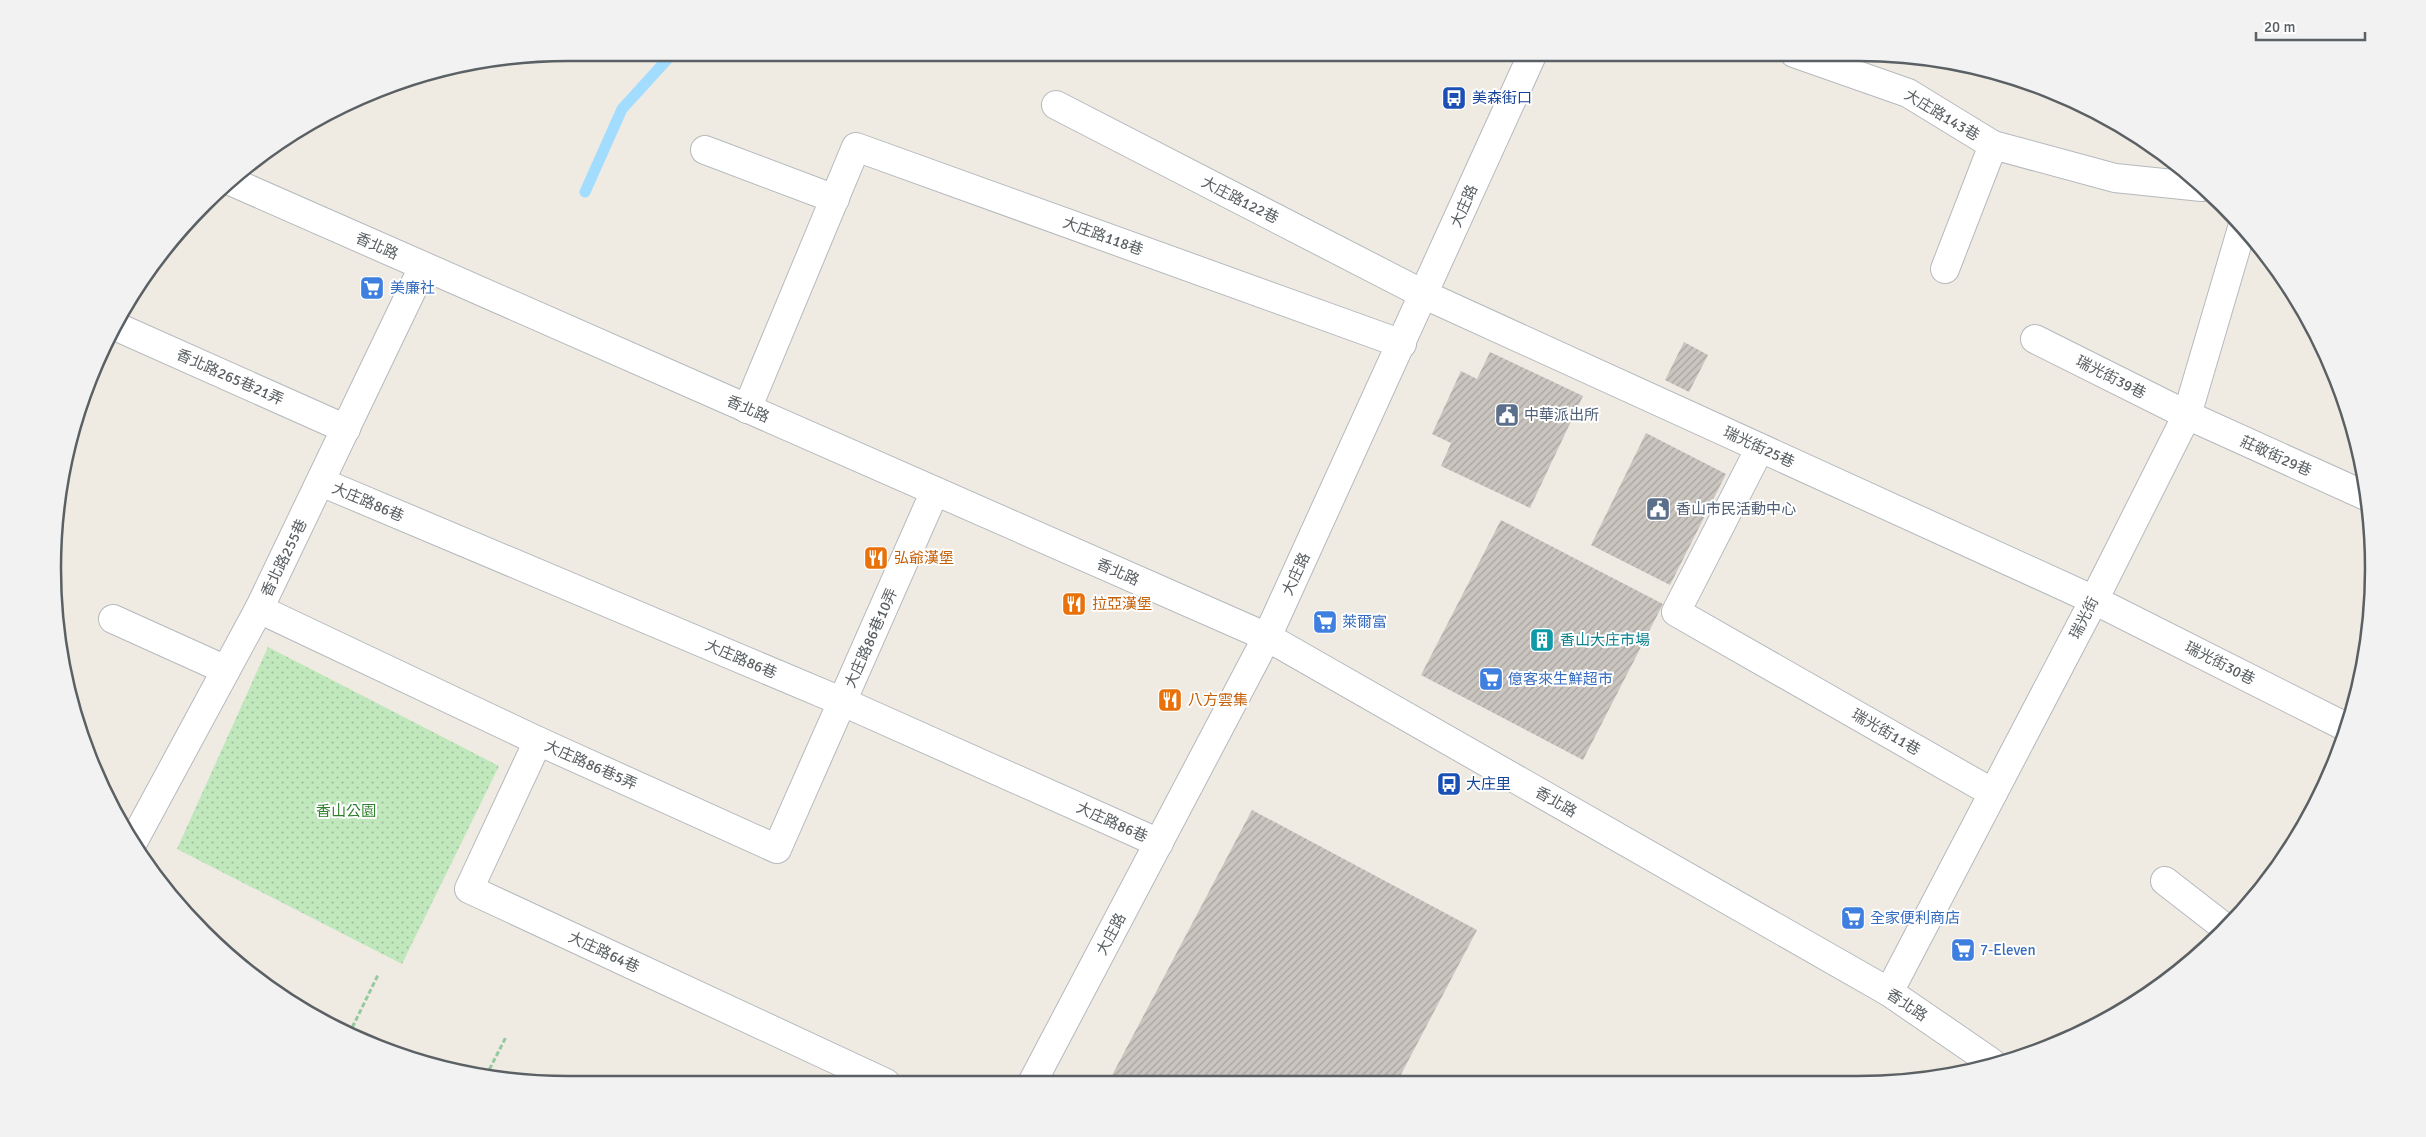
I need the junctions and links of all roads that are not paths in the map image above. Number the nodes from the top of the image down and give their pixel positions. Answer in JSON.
{"nodes":[{"id":1,"x":1529,"y":61,"type":"edge"},
{"id":2,"x":1819,"y":61,"type":"edge"},
{"id":3,"x":1056,"y":105,"type":"dead end"},
{"id":4,"x":1994,"y":145,"type":"junction"},
{"id":5,"x":705,"y":150,"type":"dead end"},
{"id":6,"x":237,"y":184,"type":"edge"},
{"id":7,"x":2191,"y":186,"type":"edge"},
{"id":8,"x":835,"y":199,"type":"junction"},
{"id":9,"x":2240,"y":235,"type":"edge"},
{"id":10,"x":423,"y":267,"type":"junction"},
{"id":11,"x":1945,"y":269,"type":"dead end"},
{"id":12,"x":1425,"y":294,"type":"junction"},
{"id":13,"x":122,"y":329,"type":"edge"},
{"id":14,"x":2035,"y":339,"type":"dead end"},
{"id":15,"x":1402,"y":344,"type":"junction"},
{"id":16,"x":747,"y":409,"type":"junction"},
{"id":17,"x":2187,"y":415,"type":"junction"},
{"id":18,"x":346,"y":429,"type":"junction"},
{"id":19,"x":1760,"y":448,"type":"junction"},
{"id":20,"x":321,"y":482,"type":"junction"},
{"id":21,"x":935,"y":491,"type":"junction"},
{"id":22,"x":2359,"y":493,"type":"edge"},
{"id":23,"x":2094,"y":600,"type":"junction"},
{"id":24,"x":260,"y":609,"type":"junction"},
{"id":25,"x":113,"y":619,"type":"dead end"},
{"id":26,"x":1267,"y":637,"type":"junction"},
{"id":27,"x":226,"y":670,"type":"junction"},
{"id":28,"x":843,"y":702,"type":"junction"},
{"id":29,"x":2340,"y":724,"type":"edge"},
{"id":30,"x":538,"y":742,"type":"junction"},
{"id":31,"x":1993,"y":792,"type":"junction"},
{"id":32,"x":137,"y":835,"type":"edge"},
{"id":33,"x":1159,"y":843,"type":"junction"},
{"id":34,"x":2165,"y":881,"type":"dead end"},
{"id":35,"x":2220,"y":923,"type":"edge"},
{"id":36,"x":1889,"y":992,"type":"junction"},
{"id":37,"x":1986,"y":1059,"type":"edge"},
{"id":38,"x":869,"y":1076,"type":"edge"},
{"id":39,"x":1036,"y":1076,"type":"edge"}],
"edges":[{"from":1,"to":12,"type":"street","name":"大庄路"},
{"from":2,"to":4,"type":"street","name":"大庄路143巷"},
{"from":3,"to":12,"type":"street","name":"大庄路122巷"},
{"from":4,"to":7,"type":"street"},
{"from":4,"to":11,"type":"street","name":"大庄路143巷"},
{"from":5,"to":8,"type":"street"},
{"from":6,"to":10,"type":"street","name":"香北路"},
{"from":8,"to":15,"type":"street","name":"大庄路118巷"},
{"from":8,"to":16,"type":"street","name":"大庄路118巷"},
{"from":9,"to":17,"type":"street","name":"瑞光街"},
{"from":10,"to":16,"type":"street","name":"香北路"},
{"from":10,"to":18,"type":"street","name":"香北路255巷"},
{"from":12,"to":15,"type":"street","name":"大庄路"},
{"from":12,"to":19,"type":"street","name":"瑞光街25巷"},
{"from":13,"to":18,"type":"street","name":"香北路265巷21弄"},
{"from":14,"to":17,"type":"street","name":"瑞光街39巷"},
{"from":15,"to":26,"type":"street","name":"大庄路"},
{"from":16,"to":21,"type":"street","name":"香北路"},
{"from":17,"to":22,"type":"street","name":"莊敬街29巷"},
{"from":17,"to":23,"type":"street","name":"瑞光街"},
{"from":18,"to":20,"type":"street","name":"香北路255巷"},
{"from":19,"to":23,"type":"street","name":"瑞光街25巷"},
{"from":19,"to":31,"type":"street","name":"瑞光街11巷"},
{"from":20,"to":24,"type":"street","name":"香北路255巷"},
{"from":20,"to":28,"type":"street","name":"大庄路86巷"},
{"from":21,"to":26,"type":"street","name":"香北路"},
{"from":21,"to":28,"type":"street","name":"大庄路86巷10弄"},
{"from":23,"to":29,"type":"street","name":"瑞光街30巷"},
{"from":23,"to":31,"type":"street","name":"瑞光街"},
{"from":24,"to":27,"type":"street","name":"香北路255巷"},
{"from":24,"to":30,"type":"street","name":"大庄路86巷5弄"},
{"from":25,"to":27,"type":"street"},
{"from":26,"to":33,"type":"street","name":"大庄路"},
{"from":26,"to":36,"type":"street","name":"香北路"},
{"from":27,"to":32,"type":"street","name":"香北路255巷"},
{"from":28,"to":30,"type":"street","name":"大庄路86巷5弄"},
{"from":28,"to":33,"type":"street","name":"大庄路86巷"},
{"from":30,"to":38,"type":"street","name":"大庄路64巷"},
{"from":31,"to":36,"type":"street","name":"瑞光街"},
{"from":33,"to":39,"type":"street","name":"大庄路"},
{"from":34,"to":35,"type":"street"},
{"from":36,"to":37,"type":"street","name":"香北路"}]}
